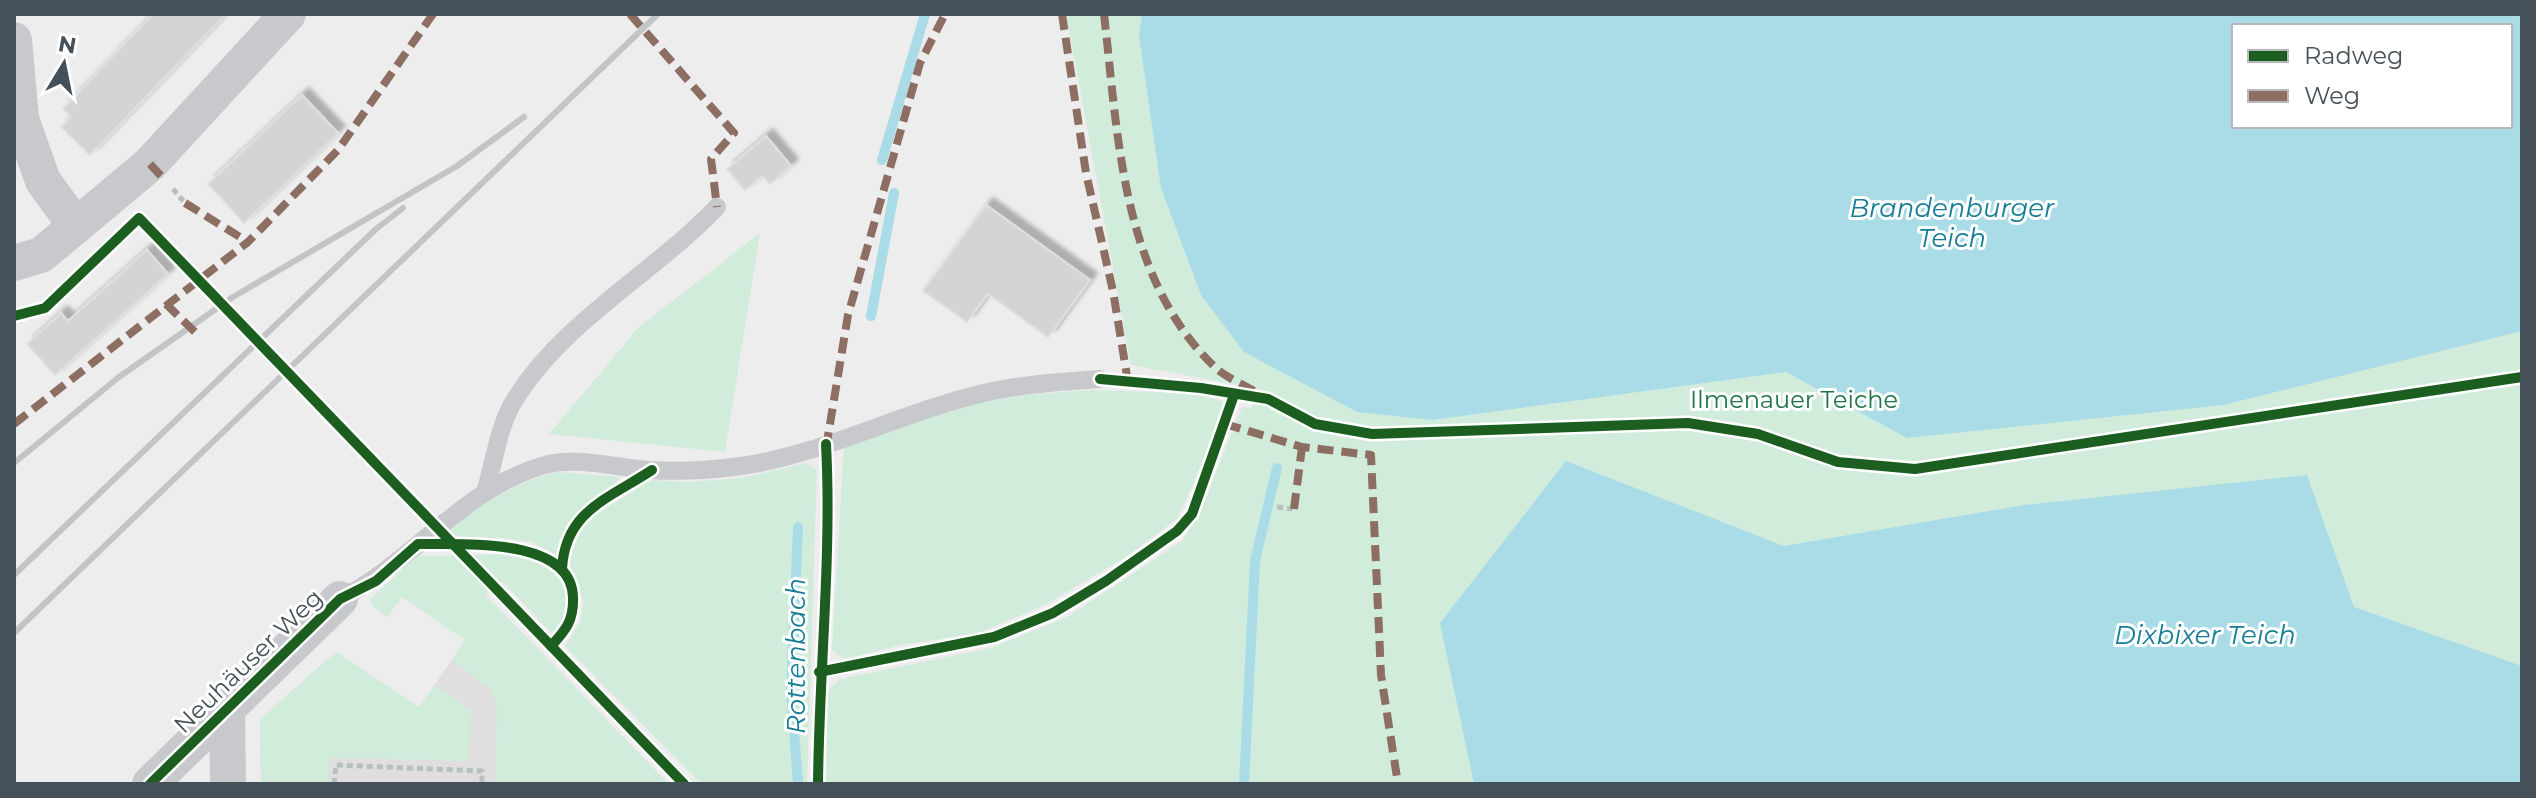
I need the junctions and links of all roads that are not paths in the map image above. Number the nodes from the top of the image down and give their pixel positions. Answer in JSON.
{"nodes":[{"id":1,"x":288,"y":14,"type":"edge"},
{"id":2,"x":14,"y":40,"type":"edge"},
{"id":3,"x":717,"y":207,"type":"dead end"},
{"id":4,"x":76,"y":226,"type":"junction"},
{"id":5,"x":14,"y":263,"type":"edge"},
{"id":6,"x":1100,"y":379,"type":"dead end"},
{"id":7,"x":486,"y":489,"type":"junction"},
{"id":8,"x":340,"y":599,"type":"joint"},
{"id":9,"x":227,"y":710,"type":"junction"},
{"id":10,"x":150,"y":784,"type":"edge"},
{"id":11,"x":228,"y":784,"type":"edge"}],
"edges":[{"from":1,"to":4,"type":"street"},
{"from":2,"to":4,"type":"street"},
{"from":3,"to":7,"type":"lane"},
{"from":4,"to":5,"type":"street"},
{"from":6,"to":7,"type":"lane","name":"Neuhäuser Weg"},
{"from":7,"to":8,"type":"lane","name":"Neuhäuser Weg"},
{"from":8,"to":9,"type":"street","name":"Neuhäuser Weg"},
{"from":9,"to":10,"type":"street","name":"Neuhäuser Weg"},
{"from":9,"to":11,"type":"street","name":"Neuhäuser Weg"}]}
